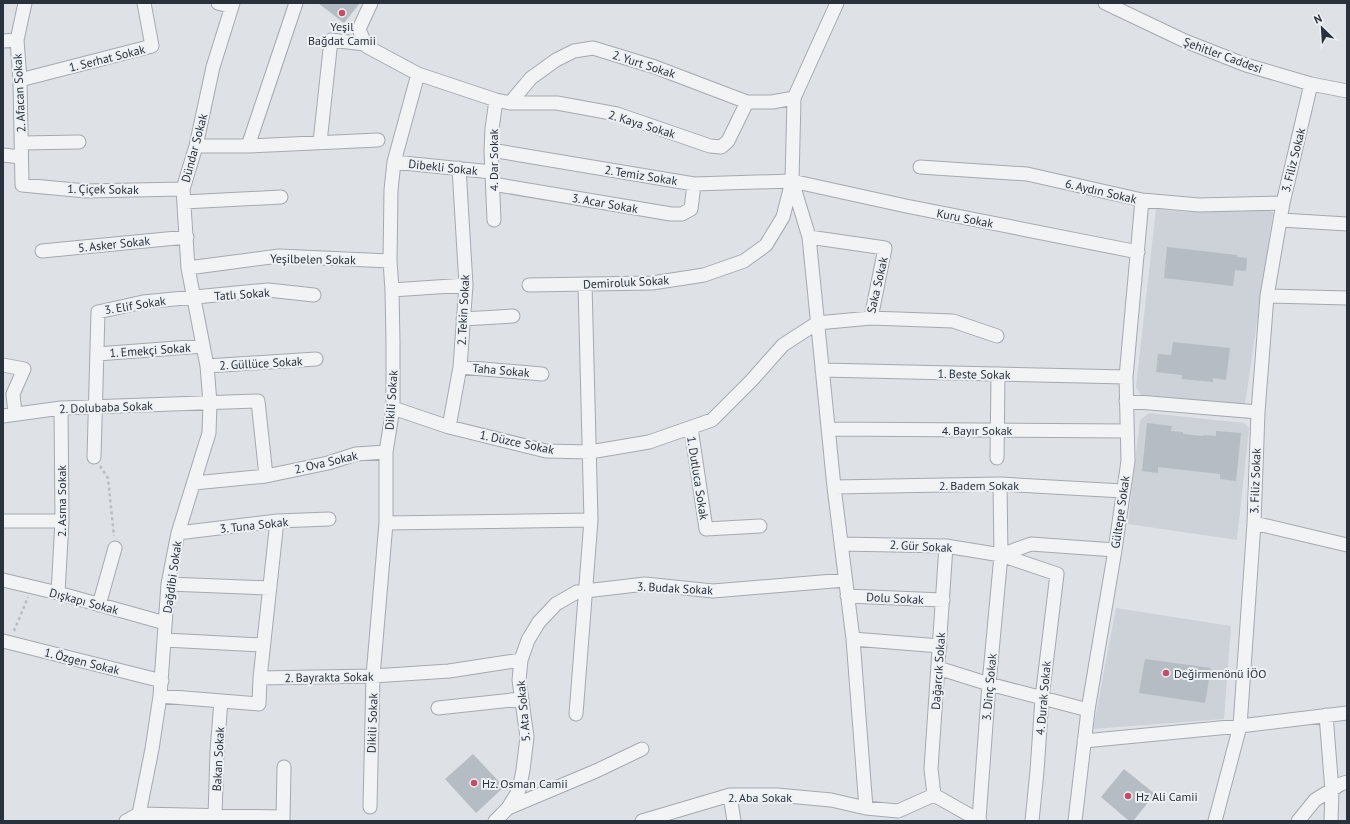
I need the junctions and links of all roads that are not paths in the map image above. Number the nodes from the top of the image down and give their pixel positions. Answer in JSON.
{"nodes":[{"id":1,"x":26,"y":3,"type":"edge"},
{"id":2,"x":144,"y":3,"type":"edge"},
{"id":3,"x":218,"y":3,"type":"edge"},
{"id":4,"x":296,"y":3,"type":"edge"},
{"id":5,"x":371,"y":3,"type":"edge"},
{"id":6,"x":837,"y":3,"type":"edge"},
{"id":7,"x":1105,"y":3,"type":"edge"},
{"id":8,"x":232,"y":5,"type":"edge"},
{"id":9,"x":17,"y":40,"type":"junction"},
{"id":10,"x":3,"y":41,"type":"edge"},
{"id":11,"x":365,"y":44,"type":"junction"},
{"id":12,"x":418,"y":74,"type":"junction"},
{"id":13,"x":20,"y":80,"type":"junction"},
{"id":14,"x":1311,"y":84,"type":"junction"},
{"id":15,"x":1347,"y":91,"type":"edge"},
{"id":16,"x":794,"y":98,"type":"junction"},
{"id":17,"x":496,"y":100,"type":"junction"},
{"id":18,"x":746,"y":102,"type":"junction"},
{"id":19,"x":510,"y":103,"type":"junction"},
{"id":20,"x":378,"y":140,"type":"dead end"},
{"id":21,"x":79,"y":142,"type":"dead end"},
{"id":22,"x":320,"y":142,"type":"junction"},
{"id":23,"x":22,"y":143,"type":"junction"},
{"id":24,"x":196,"y":146,"type":"junction"},
{"id":25,"x":248,"y":146,"type":"junction"},
{"id":26,"x":491,"y":150,"type":"junction"},
{"id":27,"x":3,"y":155,"type":"edge"},
{"id":28,"x":21,"y":157,"type":"junction"},
{"id":29,"x":394,"y":162,"type":"junction"},
{"id":30,"x":920,"y":167,"type":"dead end"},
{"id":31,"x":459,"y":168,"type":"junction"},
{"id":32,"x":492,"y":178,"type":"junction"},
{"id":33,"x":792,"y":181,"type":"junction"},
{"id":34,"x":694,"y":184,"type":"junction"},
{"id":35,"x":22,"y":185,"type":"joint"},
{"id":36,"x":183,"y":188,"type":"junction"},
{"id":37,"x":281,"y":197,"type":"dead end"},
{"id":38,"x":1142,"y":200,"type":"junction"},
{"id":39,"x":184,"y":202,"type":"junction"},
{"id":40,"x":1283,"y":203,"type":"junction"},
{"id":41,"x":494,"y":220,"type":"dead end"},
{"id":42,"x":1281,"y":220,"type":"junction"},
{"id":43,"x":1347,"y":224,"type":"edge"},
{"id":44,"x":187,"y":237,"type":"junction"},
{"id":45,"x":808,"y":237,"type":"junction"},
{"id":46,"x":42,"y":251,"type":"dead end"},
{"id":47,"x":1138,"y":252,"type":"junction"},
{"id":48,"x":390,"y":261,"type":"junction"},
{"id":49,"x":188,"y":268,"type":"junction"},
{"id":50,"x":585,"y":284,"type":"junction"},
{"id":51,"x":466,"y":285,"type":"junction"},
{"id":52,"x":529,"y":285,"type":"dead end"},
{"id":53,"x":392,"y":290,"type":"junction"},
{"id":54,"x":314,"y":296,"type":"dead end"},
{"id":55,"x":1267,"y":296,"type":"junction"},
{"id":56,"x":195,"y":298,"type":"junction"},
{"id":57,"x":1347,"y":298,"type":"edge"},
{"id":58,"x":513,"y":316,"type":"dead end"},
{"id":59,"x":871,"y":318,"type":"junction"},
{"id":60,"x":464,"y":319,"type":"junction"},
{"id":61,"x":817,"y":323,"type":"junction"},
{"id":62,"x":997,"y":336,"type":"dead end"},
{"id":63,"x":203,"y":346,"type":"junction"},
{"id":64,"x":97,"y":354,"type":"junction"},
{"id":65,"x":316,"y":360,"type":"dead end"},
{"id":66,"x":3,"y":365,"type":"edge"},
{"id":67,"x":207,"y":366,"type":"junction"},
{"id":68,"x":460,"y":367,"type":"junction"},
{"id":69,"x":822,"y":370,"type":"junction"},
{"id":70,"x":542,"y":374,"type":"dead end"},
{"id":71,"x":998,"y":374,"type":"junction"},
{"id":72,"x":1126,"y":377,"type":"junction"},
{"id":73,"x":1126,"y":401,"type":"junction"},
{"id":74,"x":210,"y":404,"type":"junction"},
{"id":75,"x":95,"y":406,"type":"junction"},
{"id":76,"x":61,"y":408,"type":"junction"},
{"id":77,"x":393,"y":408,"type":"junction"},
{"id":78,"x":1258,"y":412,"type":"junction"},
{"id":79,"x":9,"y":415,"type":"edge"},
{"id":80,"x":449,"y":427,"type":"junction"},
{"id":81,"x":691,"y":428,"type":"junction"},
{"id":82,"x":828,"y":429,"type":"junction"},
{"id":83,"x":997,"y":430,"type":"junction"},
{"id":84,"x":1127,"y":431,"type":"junction"},
{"id":85,"x":386,"y":452,"type":"junction"},
{"id":86,"x":590,"y":452,"type":"junction"},
{"id":87,"x":94,"y":457,"type":"road end"},
{"id":88,"x":997,"y":458,"type":"dead end"},
{"id":89,"x":266,"y":476,"type":"junction"},
{"id":90,"x":194,"y":483,"type":"junction"},
{"id":91,"x":1000,"y":484,"type":"junction"},
{"id":92,"x":834,"y":487,"type":"junction"},
{"id":93,"x":1123,"y":491,"type":"junction"},
{"id":94,"x":329,"y":519,"type":"dead end"},
{"id":95,"x":591,"y":520,"type":"junction"},
{"id":96,"x":3,"y":521,"type":"edge"},
{"id":97,"x":62,"y":521,"type":"junction"},
{"id":98,"x":277,"y":521,"type":"junction"},
{"id":99,"x":386,"y":523,"type":"junction"},
{"id":100,"x":1254,"y":523,"type":"junction"},
{"id":101,"x":760,"y":526,"type":"dead end"},
{"id":102,"x":178,"y":534,"type":"junction"},
{"id":103,"x":841,"y":544,"type":"junction"},
{"id":104,"x":1347,"y":545,"type":"edge"},
{"id":105,"x":946,"y":546,"type":"junction"},
{"id":106,"x":115,"y":548,"type":"road end"},
{"id":107,"x":1115,"y":550,"type":"junction"},
{"id":108,"x":1001,"y":555,"type":"junction"},
{"id":109,"x":1058,"y":574,"type":"joint"},
{"id":110,"x":3,"y":580,"type":"edge"},
{"id":111,"x":845,"y":580,"type":"junction"},
{"id":112,"x":168,"y":584,"type":"junction"},
{"id":113,"x":270,"y":588,"type":"junction"},
{"id":114,"x":581,"y":592,"type":"junction"},
{"id":115,"x":58,"y":593,"type":"junction"},
{"id":116,"x":847,"y":596,"type":"junction"},
{"id":117,"x":943,"y":600,"type":"junction"},
{"id":118,"x":99,"y":605,"type":"junction"},
{"id":119,"x":165,"y":623,"type":"junction"},
{"id":120,"x":853,"y":639,"type":"junction"},
{"id":121,"x":165,"y":640,"type":"junction"},
{"id":122,"x":6,"y":641,"type":"edge"},
{"id":123,"x":263,"y":645,"type":"junction"},
{"id":124,"x":940,"y":646,"type":"junction"},
{"id":125,"x":521,"y":660,"type":"junction"},
{"id":126,"x":938,"y":668,"type":"junction"},
{"id":127,"x":373,"y":676,"type":"junction"},
{"id":128,"x":260,"y":678,"type":"junction"},
{"id":129,"x":162,"y":681,"type":"junction"},
{"id":130,"x":989,"y":684,"type":"junction"},
{"id":131,"x":160,"y":696,"type":"junction"},
{"id":132,"x":1042,"y":698,"type":"junction"},
{"id":133,"x":521,"y":699,"type":"junction"},
{"id":134,"x":221,"y":701,"type":"junction"},
{"id":135,"x":438,"y":708,"type":"dead end"},
{"id":136,"x":1088,"y":710,"type":"junction"},
{"id":137,"x":1347,"y":713,"type":"edge"},
{"id":138,"x":576,"y":714,"type":"dead end"},
{"id":139,"x":1326,"y":715,"type":"junction"},
{"id":140,"x":1240,"y":726,"type":"junction"},
{"id":141,"x":1084,"y":741,"type":"junction"},
{"id":142,"x":642,"y":749,"type":"dead end"},
{"id":143,"x":284,"y":767,"type":"dead end"},
{"id":144,"x":1347,"y":782,"type":"edge"},
{"id":145,"x":1332,"y":791,"type":"junction"},
{"id":146,"x":730,"y":795,"type":"junction"},
{"id":147,"x":934,"y":795,"type":"junction"},
{"id":148,"x":370,"y":807,"type":"dead end"},
{"id":149,"x":508,"y":808,"type":"junction"},
{"id":150,"x":866,"y":808,"type":"junction"},
{"id":151,"x":139,"y":814,"type":"junction"},
{"id":152,"x":220,"y":818,"type":"edge"},
{"id":153,"x":283,"y":819,"type":"edge"},
{"id":154,"x":979,"y":820,"type":"edge"},
{"id":155,"x":126,"y":821,"type":"edge"},
{"id":156,"x":495,"y":821,"type":"edge"},
{"id":157,"x":642,"y":821,"type":"edge"},
{"id":158,"x":734,"y":821,"type":"edge"},
{"id":159,"x":1032,"y":821,"type":"edge"},
{"id":160,"x":1075,"y":821,"type":"edge"},
{"id":161,"x":1214,"y":821,"type":"edge"},
{"id":162,"x":1298,"y":821,"type":"edge"},
{"id":163,"x":1332,"y":821,"type":"edge"}],
"edges":[{"from":1,"to":9,"type":"street","name":"2. Afacan Sokak"},
{"from":2,"to":13,"type":"street","name":"1. Serhat Sokak"},
{"from":3,"to":8,"type":"street"},
{"from":4,"to":25,"type":"street"},
{"from":5,"to":11,"type":"street"},
{"from":6,"to":16,"type":"street"},
{"from":7,"to":14,"type":"street","name":"Şehitler Caddesi"},
{"from":8,"to":24,"type":"street","name":"Dündar Sokak"},
{"from":9,"to":10,"type":"street"},
{"from":9,"to":13,"type":"street","name":"2. Afacan Sokak"},
{"from":11,"to":12,"type":"street"},
{"from":11,"to":22,"type":"street"},
{"from":12,"to":17,"type":"street"},
{"from":12,"to":29,"type":"street","name":"Dikili Sokak"},
{"from":13,"to":23,"type":"street","name":"2. Afacan Sokak"},
{"from":14,"to":15,"type":"street","name":"Şehitler Caddesi"},
{"from":14,"to":40,"type":"street","name":"3. Filiz Sokak"},
{"from":16,"to":18,"type":"street","name":"2. Yurt Sokak"},
{"from":16,"to":33,"type":"street"},
{"from":17,"to":19,"type":"street"},
{"from":17,"to":26,"type":"street","name":"4. Dar Sokak"},
{"from":18,"to":19,"type":"street","name":"2. Yurt Sokak"},
{"from":18,"to":19,"type":"street","name":"2. Kaya Sokak"},
{"from":20,"to":22,"type":"street"},
{"from":21,"to":23,"type":"street"},
{"from":22,"to":25,"type":"street"},
{"from":23,"to":28,"type":"street","name":"2. Afacan Sokak"},
{"from":24,"to":25,"type":"street"},
{"from":24,"to":36,"type":"street","name":"Dündar Sokak"},
{"from":26,"to":32,"type":"street","name":"4. Dar Sokak"},
{"from":26,"to":34,"type":"street","name":"2. Temiz Sokak"},
{"from":27,"to":28,"type":"street"},
{"from":28,"to":35,"type":"street","name":"2. Afacan Sokak"},
{"from":29,"to":31,"type":"street","name":"Dibekli Sokak"},
{"from":29,"to":48,"type":"street","name":"Dikili Sokak"},
{"from":30,"to":38,"type":"street","name":"6. Aydın Sokak"},
{"from":31,"to":32,"type":"street","name":"Dibekli Sokak"},
{"from":31,"to":51,"type":"street","name":"2. Tekin Sokak"},
{"from":32,"to":34,"type":"street","name":"3. Acar Sokak"},
{"from":32,"to":41,"type":"street","name":"4. Dar Sokak"},
{"from":33,"to":34,"type":"street","name":"2. Temiz Sokak"},
{"from":33,"to":45,"type":"street"},
{"from":33,"to":47,"type":"street","name":"Kuru Sokak"},
{"from":33,"to":50,"type":"street","name":"Demiroluk Sokak"},
{"from":35,"to":36,"type":"street","name":"1. Çiçek Sokak"},
{"from":36,"to":39,"type":"street","name":"Dündar Sokak"},
{"from":37,"to":39,"type":"street"},
{"from":38,"to":40,"type":"street","name":"6. Aydın Sokak"},
{"from":38,"to":47,"type":"street","name":"Gültepe Sokak"},
{"from":39,"to":44,"type":"street","name":"Dündar Sokak"},
{"from":40,"to":42,"type":"street","name":"3. Filiz Sokak"},
{"from":42,"to":43,"type":"street"},
{"from":42,"to":55,"type":"street","name":"3. Filiz Sokak"},
{"from":44,"to":46,"type":"street","name":"5. Asker Sokak"},
{"from":44,"to":49,"type":"street","name":"Dündar Sokak"},
{"from":45,"to":59,"type":"street","name":"Saka Sokak"},
{"from":45,"to":61,"type":"street"},
{"from":47,"to":72,"type":"street","name":"Gültepe Sokak"},
{"from":48,"to":49,"type":"street","name":"Yeşilbelen Sokak"},
{"from":48,"to":53,"type":"street","name":"Dikili Sokak"},
{"from":49,"to":56,"type":"street","name":"Dündar Sokak"},
{"from":50,"to":52,"type":"street","name":"Demiroluk Sokak"},
{"from":50,"to":86,"type":"street"},
{"from":51,"to":53,"type":"street"},
{"from":51,"to":60,"type":"street","name":"2. Tekin Sokak"},
{"from":53,"to":77,"type":"street","name":"Dikili Sokak"},
{"from":54,"to":56,"type":"street","name":"Tatlı Sokak"},
{"from":55,"to":57,"type":"street"},
{"from":55,"to":78,"type":"street","name":"3. Filiz Sokak"},
{"from":56,"to":63,"type":"street","name":"Dündar Sokak"},
{"from":56,"to":64,"type":"street","name":"3. Elif Sokak"},
{"from":58,"to":60,"type":"street"},
{"from":59,"to":61,"type":"street","name":"Saka Sokak"},
{"from":59,"to":62,"type":"street"},
{"from":60,"to":68,"type":"street","name":"2. Tekin Sokak"},
{"from":61,"to":69,"type":"street"},
{"from":61,"to":81,"type":"street","name":"1. Düzce Sokak"},
{"from":63,"to":64,"type":"street","name":"1. Emekçi Sokak"},
{"from":63,"to":67,"type":"street","name":"Dündar Sokak"},
{"from":64,"to":75,"type":"street","name":"3. Elif Sokak"},
{"from":65,"to":67,"type":"street","name":"2. Güllüce Sokak"},
{"from":66,"to":79,"type":"street"},
{"from":67,"to":74,"type":"street","name":"Dağdibi Sokak"},
{"from":68,"to":70,"type":"street","name":"Taha Sokak"},
{"from":68,"to":80,"type":"street","name":"2. Tekin Sokak"},
{"from":69,"to":71,"type":"street","name":"1. Beste Sokak"},
{"from":69,"to":82,"type":"street"},
{"from":71,"to":72,"type":"street","name":"1. Beste Sokak"},
{"from":71,"to":83,"type":"street"},
{"from":72,"to":73,"type":"street","name":"Gültepe Sokak"},
{"from":73,"to":78,"type":"street"},
{"from":73,"to":84,"type":"street","name":"Gültepe Sokak"},
{"from":74,"to":75,"type":"street","name":"2. Dolubaba Sokak"},
{"from":74,"to":89,"type":"street"},
{"from":74,"to":90,"type":"street","name":"Dağdibi Sokak"},
{"from":75,"to":76,"type":"street","name":"2. Dolubaba Sokak"},
{"from":75,"to":87,"type":"street","name":"3. Elif Sokak"},
{"from":76,"to":79,"type":"street","name":"2. Dolubaba Sokak"},
{"from":76,"to":97,"type":"street","name":"2. Asma Sokak"},
{"from":77,"to":80,"type":"street","name":"1. Düzce Sokak"},
{"from":77,"to":85,"type":"street","name":"Dikili Sokak"},
{"from":78,"to":100,"type":"street","name":"3. Filiz Sokak"},
{"from":80,"to":86,"type":"street","name":"1. Düzce Sokak"},
{"from":81,"to":86,"type":"street","name":"1. Düzce Sokak"},
{"from":81,"to":101,"type":"street","name":"1. Dutluca Sokak"},
{"from":82,"to":83,"type":"street","name":"4. Bayır Sokak"},
{"from":82,"to":92,"type":"street"},
{"from":83,"to":84,"type":"street","name":"4. Bayır Sokak"},
{"from":83,"to":88,"type":"street"},
{"from":84,"to":93,"type":"street","name":"Gültepe Sokak"},
{"from":85,"to":89,"type":"street","name":"2. Ova Sokak"},
{"from":85,"to":99,"type":"street","name":"Dikili Sokak"},
{"from":86,"to":95,"type":"street"},
{"from":89,"to":90,"type":"street","name":"2. Ova Sokak"},
{"from":90,"to":102,"type":"street","name":"Dağdibi Sokak"},
{"from":91,"to":92,"type":"street","name":"2. Badem Sokak"},
{"from":91,"to":93,"type":"street","name":"2. Badem Sokak"},
{"from":91,"to":108,"type":"street","name":"3. Dinç Sokak"},
{"from":92,"to":103,"type":"street"},
{"from":93,"to":107,"type":"street","name":"Gültepe Sokak"},
{"from":94,"to":98,"type":"street","name":"3. Tuna Sokak"},
{"from":95,"to":99,"type":"street"},
{"from":95,"to":114,"type":"street"},
{"from":96,"to":97,"type":"street"},
{"from":97,"to":115,"type":"street","name":"2. Asma Sokak"},
{"from":98,"to":102,"type":"street","name":"3. Tuna Sokak"},
{"from":98,"to":113,"type":"street"},
{"from":99,"to":127,"type":"street","name":"Dikili Sokak"},
{"from":100,"to":104,"type":"street"},
{"from":100,"to":140,"type":"street","name":"3. Filiz Sokak"},
{"from":102,"to":112,"type":"street","name":"Dağdibi Sokak"},
{"from":103,"to":105,"type":"street","name":"2. Gür Sokak"},
{"from":103,"to":111,"type":"street"},
{"from":105,"to":108,"type":"street","name":"2. Gür Sokak"},
{"from":105,"to":117,"type":"street","name":"Dağarcık Sokak"},
{"from":106,"to":118,"type":"street"},
{"from":107,"to":108,"type":"street","name":"2. Gür Sokak"},
{"from":107,"to":136,"type":"street","name":"Gültepe Sokak"},
{"from":108,"to":109,"type":"street","name":"2. Gür Sokak"},
{"from":108,"to":130,"type":"street","name":"3. Dinç Sokak"},
{"from":109,"to":132,"type":"street","name":"4. Durak Sokak"},
{"from":110,"to":115,"type":"street","name":"Dışkapı Sokak"},
{"from":111,"to":114,"type":"street","name":"3. Budak Sokak"},
{"from":111,"to":116,"type":"street"},
{"from":112,"to":113,"type":"street"},
{"from":112,"to":119,"type":"street","name":"Dağdibi Sokak"},
{"from":113,"to":123,"type":"street"},
{"from":114,"to":125,"type":"street","name":"5. Ata Sokak"},
{"from":114,"to":138,"type":"street"},
{"from":115,"to":118,"type":"street","name":"Dışkapı Sokak"},
{"from":116,"to":117,"type":"street","name":"Dolu Sokak"},
{"from":116,"to":120,"type":"street"},
{"from":117,"to":124,"type":"street","name":"Dağarcık Sokak"},
{"from":118,"to":119,"type":"street","name":"Dışkapı Sokak"},
{"from":119,"to":121,"type":"street","name":"Dağdibi Sokak"},
{"from":120,"to":124,"type":"street"},
{"from":120,"to":150,"type":"street"},
{"from":121,"to":123,"type":"street"},
{"from":121,"to":129,"type":"street","name":"Dağdibi Sokak"},
{"from":122,"to":129,"type":"street","name":"1. Özgen Sokak"},
{"from":123,"to":128,"type":"street"},
{"from":124,"to":126,"type":"street","name":"Dağarcık Sokak"},
{"from":125,"to":127,"type":"street","name":"2. Bayrakta Sokak"},
{"from":125,"to":133,"type":"street","name":"5. Ata Sokak"},
{"from":126,"to":130,"type":"street"},
{"from":126,"to":147,"type":"street","name":"Dağarcık Sokak"},
{"from":127,"to":128,"type":"street","name":"2. Bayrakta Sokak"},
{"from":127,"to":148,"type":"street","name":"Dikili Sokak"},
{"from":128,"to":134,"type":"street"},
{"from":129,"to":131,"type":"street","name":"Dağdibi Sokak"},
{"from":130,"to":132,"type":"street"},
{"from":130,"to":154,"type":"street","name":"3. Dinç Sokak"},
{"from":131,"to":134,"type":"street"},
{"from":131,"to":151,"type":"street","name":"Dağdibi Sokak"},
{"from":132,"to":136,"type":"street"},
{"from":132,"to":159,"type":"street","name":"4. Durak Sokak"},
{"from":133,"to":135,"type":"street"},
{"from":133,"to":149,"type":"street","name":"5. Ata Sokak"},
{"from":134,"to":152,"type":"street","name":"Bakan Sokak"},
{"from":136,"to":141,"type":"street","name":"Gültepe Sokak"},
{"from":137,"to":139,"type":"street"},
{"from":139,"to":140,"type":"street"},
{"from":139,"to":145,"type":"street"},
{"from":140,"to":141,"type":"street"},
{"from":140,"to":161,"type":"street","name":"3. Filiz Sokak"},
{"from":141,"to":160,"type":"street","name":"Gültepe Sokak"},
{"from":142,"to":149,"type":"street"},
{"from":143,"to":153,"type":"street"},
{"from":144,"to":145,"type":"street"},
{"from":145,"to":162,"type":"street"},
{"from":145,"to":163,"type":"street"},
{"from":146,"to":150,"type":"street","name":"2. Aba Sokak"},
{"from":146,"to":157,"type":"street","name":"2. Aba Sokak"},
{"from":146,"to":158,"type":"street"},
{"from":147,"to":150,"type":"street","name":"2. Aba Sokak"},
{"from":147,"to":154,"type":"street"},
{"from":149,"to":156,"type":"street","name":"5. Ata Sokak"},
{"from":151,"to":152,"type":"street"},
{"from":151,"to":155,"type":"street"},
{"from":152,"to":153,"type":"street"}]}
